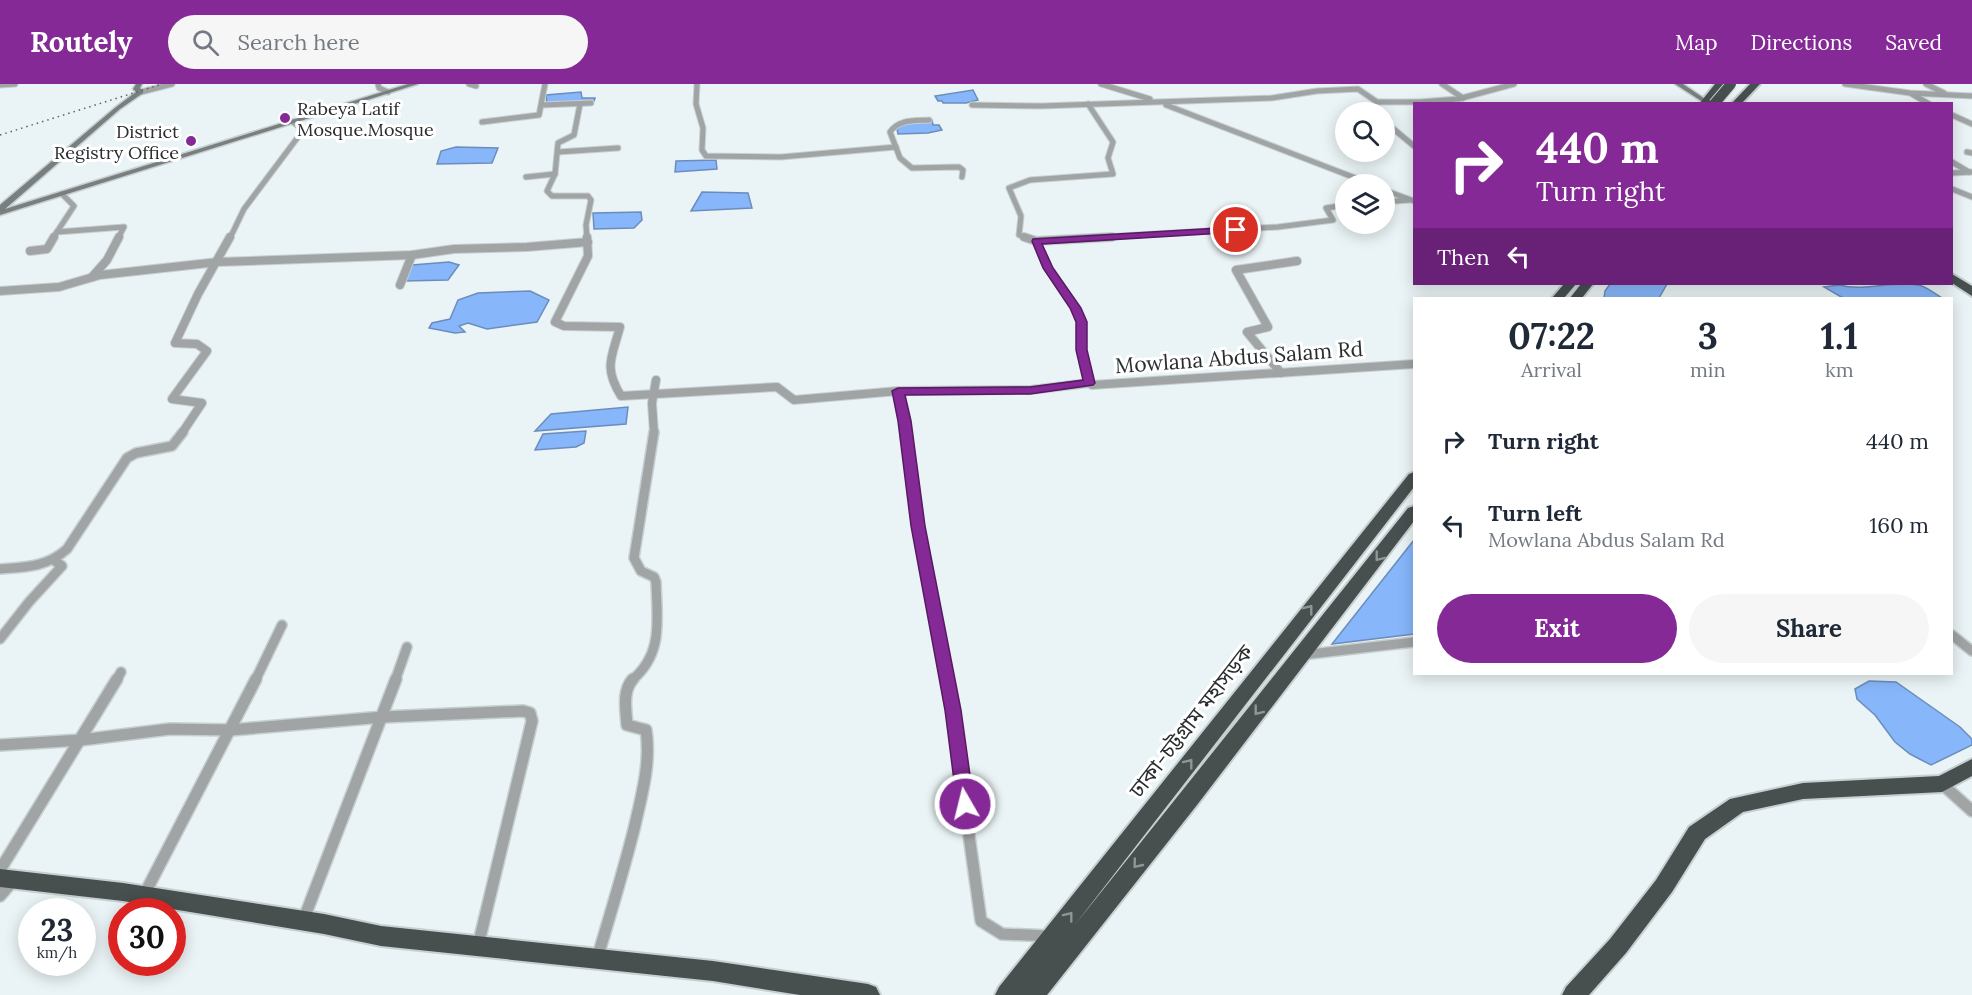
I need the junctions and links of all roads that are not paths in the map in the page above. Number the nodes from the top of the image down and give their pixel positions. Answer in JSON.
{"nodes":[{"id":1,"x":15,"y":84,"type":"edge"},
{"id":2,"x":172,"y":84,"type":"edge"},
{"id":3,"x":378,"y":84,"type":"edge"},
{"id":4,"x":415,"y":84,"type":"edge"},
{"id":5,"x":469,"y":84,"type":"edge"},
{"id":6,"x":545,"y":84,"type":"edge"},
{"id":7,"x":697,"y":84,"type":"edge"},
{"id":8,"x":1101,"y":84,"type":"edge"},
{"id":9,"x":1122,"y":84,"type":"edge"},
{"id":10,"x":1442,"y":84,"type":"edge"},
{"id":11,"x":1514,"y":84,"type":"edge"},
{"id":12,"x":1678,"y":84,"type":"edge"},
{"id":13,"x":1683,"y":84,"type":"edge"},
{"id":14,"x":1720,"y":84,"type":"edge"},
{"id":15,"x":1731,"y":84,"type":"edge"},
{"id":16,"x":1743,"y":84,"type":"edge"},
{"id":17,"x":1755,"y":84,"type":"edge"},
{"id":18,"x":1845,"y":84,"type":"edge"},
{"id":19,"x":1926,"y":84,"type":"edge"},
{"id":20,"x":0,"y":85,"type":"edge"},
{"id":21,"x":476,"y":86,"type":"dead end"},
{"id":22,"x":1340,"y":86,"type":"edge"},
{"id":23,"x":140,"y":88,"type":"edge"},
{"id":24,"x":1125,"y":91,"type":"junction"},
{"id":25,"x":388,"y":92,"type":"junction"},
{"id":26,"x":1910,"y":93,"type":"junction"},
{"id":27,"x":1948,"y":95,"type":"junction"},
{"id":28,"x":1972,"y":96,"type":"edge"},
{"id":29,"x":1461,"y":100,"type":"edge"},
{"id":30,"x":1161,"y":102,"type":"junction"},
{"id":31,"x":1428,"y":102,"type":"edge"},
{"id":32,"x":1709,"y":102,"type":"edge"},
{"id":33,"x":1728,"y":102,"type":"edge"},
{"id":34,"x":1738,"y":102,"type":"edge"},
{"id":35,"x":1926,"y":102,"type":"edge"},
{"id":36,"x":591,"y":103,"type":"dead end"},
{"id":37,"x":1413,"y":103,"type":"edge"},
{"id":38,"x":580,"y":104,"type":"junction"},
{"id":39,"x":1088,"y":104,"type":"junction"},
{"id":40,"x":543,"y":105,"type":"junction"},
{"id":41,"x":972,"y":105,"type":"dead end"},
{"id":42,"x":1953,"y":115,"type":"edge"},
{"id":43,"x":929,"y":120,"type":"dead end"},
{"id":44,"x":293,"y":122,"type":"junction"},
{"id":45,"x":482,"y":122,"type":"dead end"},
{"id":46,"x":1972,"y":124,"type":"edge"},
{"id":47,"x":1395,"y":131,"type":"edge"},
{"id":48,"x":1413,"y":145,"type":"edge"},
{"id":49,"x":896,"y":147,"type":"junction"},
{"id":50,"x":618,"y":148,"type":"dead end"},
{"id":51,"x":558,"y":152,"type":"junction"},
{"id":52,"x":1953,"y":163,"type":"edge"},
{"id":53,"x":1971,"y":172,"type":"edge"},
{"id":54,"x":1953,"y":173,"type":"edge"},
{"id":55,"x":555,"y":174,"type":"junction"},
{"id":56,"x":1345,"y":174,"type":"edge"},
{"id":57,"x":526,"y":177,"type":"dead end"},
{"id":58,"x":962,"y":177,"type":"dead end"},
{"id":59,"x":1953,"y":189,"type":"edge"},
{"id":60,"x":62,"y":194,"type":"junction"},
{"id":61,"x":1395,"y":194,"type":"edge"},
{"id":62,"x":1972,"y":197,"type":"edge"},
{"id":63,"x":1413,"y":200,"type":"edge"},
{"id":64,"x":1395,"y":201,"type":"edge"},
{"id":65,"x":1335,"y":207,"type":"edge"},
{"id":66,"x":0,"y":211,"type":"edge"},
{"id":67,"x":57,"y":232,"type":"junction"},
{"id":68,"x":1036,"y":241,"type":"junction"},
{"id":69,"x":588,"y":242,"type":"junction"},
{"id":70,"x":30,"y":251,"type":"dead end"},
{"id":71,"x":412,"y":255,"type":"junction"},
{"id":72,"x":1297,"y":261,"type":"dead end"},
{"id":73,"x":218,"y":262,"type":"junction"},
{"id":74,"x":1953,"y":270,"type":"edge"},
{"id":75,"x":92,"y":277,"type":"junction"},
{"id":76,"x":1953,"y":279,"type":"edge"},
{"id":77,"x":1972,"y":283,"type":"edge"},
{"id":78,"x":400,"y":285,"type":"dead end"},
{"id":79,"x":1569,"y":285,"type":"edge"},
{"id":80,"x":1586,"y":285,"type":"edge"},
{"id":81,"x":0,"y":291,"type":"edge"},
{"id":82,"x":1972,"y":292,"type":"edge"},
{"id":83,"x":1559,"y":297,"type":"edge"},
{"id":84,"x":1576,"y":297,"type":"edge"},
{"id":85,"x":1413,"y":364,"type":"edge"},
{"id":86,"x":1281,"y":373,"type":"junction"},
{"id":87,"x":656,"y":380,"type":"dead end"},
{"id":88,"x":1089,"y":383,"type":"junction"},
{"id":89,"x":898,"y":391,"type":"junction"},
{"id":90,"x":653,"y":396,"type":"junction"},
{"id":91,"x":1413,"y":478,"type":"edge"},
{"id":92,"x":1413,"y":512,"type":"edge"},
{"id":93,"x":55,"y":561,"type":"junction"},
{"id":94,"x":0,"y":569,"type":"edge"},
{"id":95,"x":282,"y":625,"type":"dead end"},
{"id":96,"x":1953,"y":636,"type":"edge"},
{"id":97,"x":0,"y":639,"type":"edge"},
{"id":98,"x":1413,"y":642,"type":"edge"},
{"id":99,"x":407,"y":647,"type":"dead end"},
{"id":100,"x":1972,"y":651,"type":"edge"},
{"id":101,"x":1302,"y":656,"type":"junction"},
{"id":102,"x":121,"y":672,"type":"dead end"},
{"id":103,"x":383,"y":717,"type":"junction"},
{"id":104,"x":231,"y":730,"type":"junction"},
{"id":105,"x":81,"y":740,"type":"junction"},
{"id":106,"x":0,"y":745,"type":"edge"},
{"id":107,"x":1972,"y":767,"type":"edge"},
{"id":108,"x":1942,"y":784,"type":"junction"},
{"id":109,"x":1972,"y":811,"type":"edge"},
{"id":110,"x":3,"y":881,"type":"edge"},
{"id":111,"x":144,"y":895,"type":"junction"},
{"id":112,"x":303,"y":921,"type":"junction"},
{"id":113,"x":1053,"y":936,"type":"junction"},
{"id":114,"x":478,"y":946,"type":"junction"},
{"id":115,"x":597,"y":959,"type":"junction"},
{"id":116,"x":868,"y":995,"type":"edge"},
{"id":117,"x":1007,"y":995,"type":"edge"},
{"id":118,"x":1033,"y":995,"type":"edge"},
{"id":119,"x":1574,"y":995,"type":"edge"}],
"edges":[{"from":1,"to":20,"type":"street"},
{"from":2,"to":23,"type":"street"},
{"from":3,"to":25,"type":"street"},
{"from":4,"to":25,"type":"main road"},
{"from":5,"to":21,"type":"street"},
{"from":6,"to":40,"type":"street"},
{"from":7,"to":49,"type":"street"},
{"from":8,"to":24,"type":"street"},
{"from":9,"to":24,"type":"street"},
{"from":10,"to":29,"type":"street"},
{"from":11,"to":29,"type":"street"},
{"from":12,"to":32,"type":"main road"},
{"from":13,"to":32,"type":"main road"},
{"from":14,"to":32,"type":"highway"},
{"from":15,"to":32,"type":"highway","bridge":true},
{"from":16,"to":33,"type":"highway"},
{"from":17,"to":34,"type":"highway"},
{"from":18,"to":26,"type":"street"},
{"from":19,"to":27,"type":"street"},
{"from":22,"to":30,"type":"street"},
{"from":22,"to":37,"type":"street"},
{"from":23,"to":66,"type":"main road"},
{"from":24,"to":30,"type":"street"},
{"from":25,"to":44,"type":"main road"},
{"from":26,"to":27,"type":"street"},
{"from":26,"to":35,"type":"street"},
{"from":27,"to":28,"type":"street"},
{"from":29,"to":31,"type":"street"},
{"from":30,"to":39,"type":"street"},
{"from":30,"to":56,"type":"street"},
{"from":36,"to":38,"type":"street"},
{"from":38,"to":40,"type":"street"},
{"from":38,"to":51,"type":"street"},
{"from":39,"to":41,"type":"street"},
{"from":39,"to":68,"type":"street"},
{"from":40,"to":45,"type":"street"},
{"from":42,"to":46,"type":"street"},
{"from":43,"to":49,"type":"street"},
{"from":44,"to":60,"type":"main road"},
{"from":44,"to":73,"type":"street"},
{"from":47,"to":48,"type":"street"},
{"from":49,"to":58,"type":"street"},
{"from":50,"to":51,"type":"street"},
{"from":51,"to":55,"type":"street"},
{"from":52,"to":53,"type":"street"},
{"from":53,"to":54,"type":"street"},
{"from":55,"to":57,"type":"street"},
{"from":55,"to":69,"type":"street"},
{"from":59,"to":62,"type":"street"},
{"from":60,"to":66,"type":"main road"},
{"from":60,"to":67,"type":"street"},
{"from":61,"to":63,"type":"street"},
{"from":63,"to":64,"type":"street"},
{"from":65,"to":68,"type":"street"},
{"from":67,"to":70,"type":"street"},
{"from":67,"to":75,"type":"street"},
{"from":68,"to":88,"type":"street","name":"Mowlana Abdus Salam Rd"},
{"from":69,"to":71,"type":"street"},
{"from":69,"to":90,"type":"street"},
{"from":71,"to":73,"type":"street"},
{"from":71,"to":78,"type":"street"},
{"from":72,"to":86,"type":"street"},
{"from":73,"to":75,"type":"street"},
{"from":73,"to":93,"type":"street"},
{"from":74,"to":77,"type":"highway"},
{"from":75,"to":81,"type":"street"},
{"from":76,"to":82,"type":"highway"},
{"from":79,"to":83,"type":"highway"},
{"from":80,"to":84,"type":"highway"},
{"from":85,"to":86,"type":"street","name":"Mowlana Abdus Salam Rd"},
{"from":86,"to":88,"type":"street","name":"Mowlana Abdus Salam Rd"},
{"from":87,"to":90,"type":"street"},
{"from":88,"to":89,"type":"street"},
{"from":89,"to":90,"type":"street"},
{"from":89,"to":113,"type":"street"},
{"from":90,"to":115,"type":"street"},
{"from":113,"to":91,"type":"highway","name":"ঢাকা-চট্টগ্রাম মহাসড়ক","one_way":true},
{"from":92,"to":101,"type":"highway","one_way":true},
{"from":93,"to":94,"type":"street"},
{"from":93,"to":97,"type":"street"},
{"from":95,"to":104,"type":"street"},
{"from":96,"to":100,"type":"street"},
{"from":98,"to":101,"type":"street"},
{"from":99,"to":103,"type":"street"},
{"from":101,"to":118,"type":"highway","one_way":true},
{"from":102,"to":105,"type":"street"},
{"from":103,"to":104,"type":"street"},
{"from":103,"to":112,"type":"street"},
{"from":103,"to":114,"type":"street"},
{"from":104,"to":105,"type":"street"},
{"from":104,"to":111,"type":"street"},
{"from":105,"to":106,"type":"street"},
{"from":105,"to":110,"type":"street"},
{"from":107,"to":108,"type":"highway"},
{"from":108,"to":109,"type":"street"},
{"from":108,"to":119,"type":"highway"},
{"from":110,"to":111,"type":"highway"},
{"from":111,"to":112,"type":"highway"},
{"from":112,"to":114,"type":"highway"},
{"from":113,"to":117,"type":"highway","name":"ঢাকা-চট্টগ্রাম মহাসড়ক"},
{"from":114,"to":115,"type":"highway"},
{"from":115,"to":116,"type":"highway"}]}
